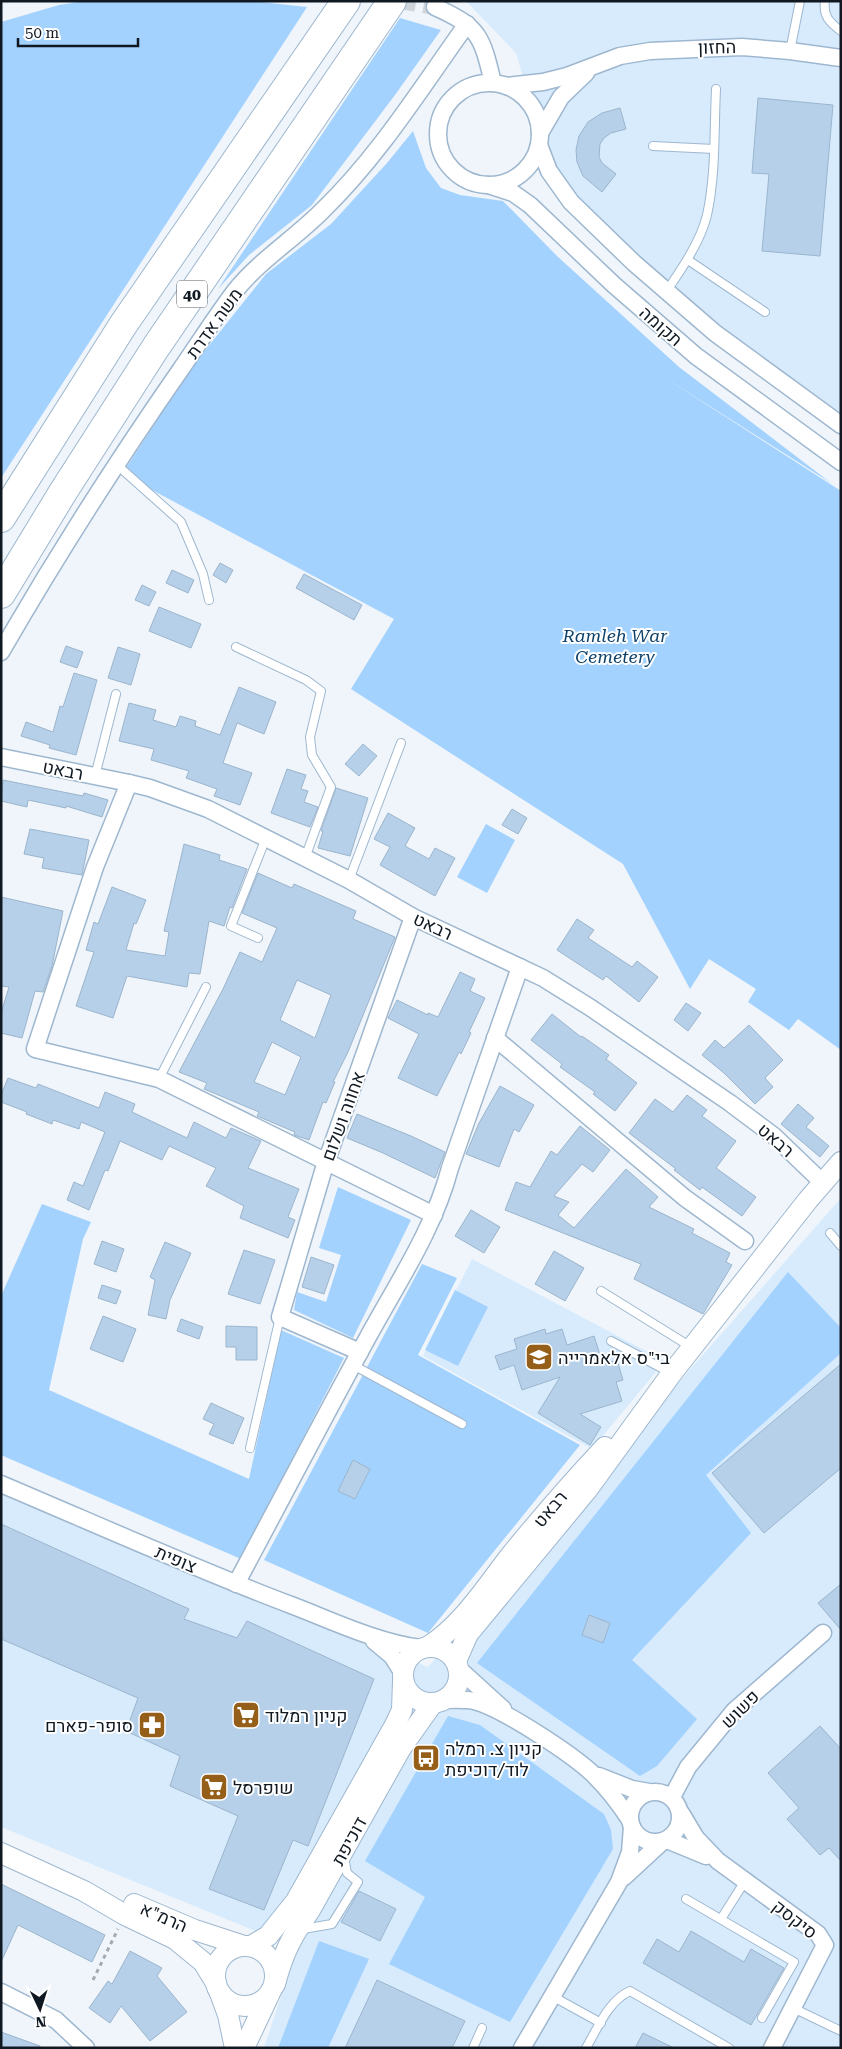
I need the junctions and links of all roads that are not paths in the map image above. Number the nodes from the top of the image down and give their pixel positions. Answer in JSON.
{"nodes":[{"id":1,"x":346,"y":1,"type":"edge"},
{"id":2,"x":392,"y":1,"type":"edge"},
{"id":3,"x":800,"y":1,"type":"edge"},
{"id":4,"x":825,"y":1,"type":"edge"},
{"id":5,"x":435,"y":7,"type":"tunnel mouth"},
{"id":6,"x":467,"y":24,"type":"junction"},
{"id":7,"x":841,"y":31,"type":"edge"},
{"id":8,"x":790,"y":51,"type":"junction"},
{"id":9,"x":841,"y":58,"type":"edge"},
{"id":10,"x":595,"y":66,"type":"junction"},
{"id":11,"x":500,"y":84,"type":"junction"},
{"id":12,"x":716,"y":89,"type":"dead end"},
{"id":13,"x":539,"y":139,"type":"junction"},
{"id":14,"x":653,"y":146,"type":"dead end"},
{"id":15,"x":714,"y":149,"type":"junction"},
{"id":16,"x":488,"y":185,"type":"junction"},
{"id":17,"x":688,"y":260,"type":"junction"},
{"id":18,"x":666,"y":292,"type":"junction"},
{"id":19,"x":765,"y":312,"type":"dead end"},
{"id":20,"x":836,"y":420,"type":"edge"},
{"id":21,"x":841,"y":462,"type":"edge"},
{"id":22,"x":116,"y":464,"type":"junction"},
{"id":23,"x":1,"y":518,"type":"edge"},
{"id":24,"x":1,"y":594,"type":"edge"},
{"id":25,"x":208,"y":600,"type":"dead end"},
{"id":26,"x":236,"y":647,"type":"dead end"},
{"id":27,"x":1,"y":652,"type":"edge"},
{"id":28,"x":116,"y":694,"type":"dead end"},
{"id":29,"x":401,"y":743,"type":"dead end"},
{"id":30,"x":1,"y":757,"type":"edge"},
{"id":31,"x":95,"y":776,"type":"junction"},
{"id":32,"x":129,"y":783,"type":"junction"},
{"id":33,"x":266,"y":838,"type":"junction"},
{"id":34,"x":305,"y":858,"type":"junction"},
{"id":35,"x":349,"y":880,"type":"junction"},
{"id":36,"x":413,"y":917,"type":"junction"},
{"id":37,"x":258,"y":938,"type":"dead end"},
{"id":38,"x":520,"y":967,"type":"junction"},
{"id":39,"x":206,"y":987,"type":"dead end"},
{"id":40,"x":495,"y":1038,"type":"junction"},
{"id":41,"x":159,"y":1080,"type":"junction"},
{"id":42,"x":327,"y":1161,"type":"junction"},
{"id":43,"x":841,"y":1162,"type":"edge"},
{"id":44,"x":822,"y":1182,"type":"junction"},
{"id":45,"x":434,"y":1215,"type":"junction"},
{"id":46,"x":830,"y":1232,"type":"dead end"},
{"id":47,"x":745,"y":1241,"type":"dead end"},
{"id":48,"x":841,"y":1246,"type":"edge"},
{"id":49,"x":601,"y":1291,"type":"dead end"},
{"id":50,"x":280,"y":1317,"type":"junction"},
{"id":51,"x":611,"y":1341,"type":"dead end"},
{"id":52,"x":692,"y":1348,"type":"junction"},
{"id":53,"x":356,"y":1358,"type":"junction"},
{"id":54,"x":672,"y":1373,"type":"junction"},
{"id":55,"x":462,"y":1424,"type":"dead end"},
{"id":56,"x":250,"y":1448,"type":"dead end"},
{"id":57,"x":1,"y":1484,"type":"edge"},
{"id":58,"x":236,"y":1584,"type":"junction"},
{"id":59,"x":352,"y":1629,"type":"junction"},
{"id":60,"x":823,"y":1633,"type":"dead end"},
{"id":61,"x":425,"y":1647,"type":"junction"},
{"id":62,"x":457,"y":1665,"type":"junction"},
{"id":63,"x":403,"y":1677,"type":"junction"},
{"id":64,"x":438,"y":1701,"type":"junction"},
{"id":65,"x":516,"y":1720,"type":"junction"},
{"id":66,"x":593,"y":1774,"type":"junction"},
{"id":67,"x":649,"y":1792,"type":"junction"},
{"id":68,"x":672,"y":1798,"type":"junction"},
{"id":69,"x":681,"y":1813,"type":"junction"},
{"id":70,"x":631,"y":1823,"type":"junction"},
{"id":71,"x":665,"y":1841,"type":"junction"},
{"id":72,"x":343,"y":1851,"type":"junction"},
{"id":73,"x":1,"y":1854,"type":"edge"},
{"id":74,"x":718,"y":1861,"type":"junction"},
{"id":75,"x":745,"y":1881,"type":"junction"},
{"id":76,"x":619,"y":1882,"type":"junction"},
{"id":77,"x":84,"y":1891,"type":"junction"},
{"id":78,"x":686,"y":1899,"type":"dead end"},
{"id":79,"x":721,"y":1920,"type":"junction"},
{"id":80,"x":294,"y":1932,"type":"junction"},
{"id":81,"x":247,"y":1946,"type":"junction"},
{"id":82,"x":218,"y":1988,"type":"junction"},
{"id":83,"x":273,"y":1989,"type":"junction"},
{"id":84,"x":8,"y":1992,"type":"edge"},
{"id":85,"x":552,"y":1996,"type":"junction"},
{"id":86,"x":793,"y":2008,"type":"junction"},
{"id":87,"x":762,"y":2018,"type":"dead end"},
{"id":88,"x":601,"y":2023,"type":"junction"},
{"id":89,"x":482,"y":2028,"type":"dead end"},
{"id":90,"x":841,"y":2031,"type":"edge"},
{"id":91,"x":86,"y":2048,"type":"edge"},
{"id":92,"x":235,"y":2048,"type":"edge"},
{"id":93,"x":244,"y":2048,"type":"edge"},
{"id":94,"x":472,"y":2048,"type":"edge"},
{"id":95,"x":522,"y":2048,"type":"edge"},
{"id":96,"x":586,"y":2048,"type":"edge"},
{"id":97,"x":729,"y":2048,"type":"edge"},
{"id":98,"x":772,"y":2048,"type":"edge"}],
"edges":[{"from":1,"to":23,"type":"highway","number":"40"},
{"from":2,"to":24,"type":"highway","number":"40"},
{"from":3,"to":8,"type":"lane"},
{"from":4,"to":7,"type":"lane"},
{"from":5,"to":6,"type":"street"},
{"from":6,"to":11,"type":"street"},
{"from":6,"to":22,"type":"street","name":"משה אדרת"},
{"from":8,"to":9,"type":"street","name":"החזון"},
{"from":8,"to":10,"type":"street","name":"החזון"},
{"from":10,"to":11,"type":"street","name":"החזון"},
{"from":10,"to":13,"type":"street","name":"החזון"},
{"from":11,"to":13,"type":"street"},
{"from":11,"to":16,"type":"street"},
{"from":12,"to":15,"type":"lane"},
{"from":13,"to":16,"type":"street"},
{"from":13,"to":18,"type":"street","name":"תקומה"},
{"from":14,"to":15,"type":"lane"},
{"from":15,"to":17,"type":"lane"},
{"from":16,"to":21,"type":"street","name":"תקומה"},
{"from":17,"to":18,"type":"lane"},
{"from":17,"to":19,"type":"lane"},
{"from":18,"to":20,"type":"street","name":"תקומה"},
{"from":22,"to":25,"type":"lane"},
{"from":22,"to":27,"type":"street","name":"משה אדרת"},
{"from":26,"to":34,"type":"lane"},
{"from":28,"to":31,"type":"lane"},
{"from":29,"to":35,"type":"lane"},
{"from":30,"to":31,"type":"street","name":"רבאט"},
{"from":31,"to":32,"type":"street","name":"רבאט"},
{"from":32,"to":33,"type":"street","name":"רבאט"},
{"from":32,"to":41,"type":"street"},
{"from":33,"to":34,"type":"street","name":"רבאט"},
{"from":33,"to":37,"type":"lane"},
{"from":34,"to":35,"type":"street","name":"רבאט"},
{"from":35,"to":36,"type":"street","name":"רבאט"},
{"from":36,"to":38,"type":"street","name":"רבאט"},
{"from":36,"to":42,"type":"street","name":"אחווה ושלום"},
{"from":38,"to":40,"type":"street"},
{"from":38,"to":44,"type":"street","name":"רבאט"},
{"from":39,"to":41,"type":"lane"},
{"from":40,"to":45,"type":"street"},
{"from":40,"to":47,"type":"street"},
{"from":41,"to":42,"type":"street"},
{"from":42,"to":45,"type":"street"},
{"from":42,"to":50,"type":"street","name":"אחווה ושלום"},
{"from":43,"to":44,"type":"street","name":"רבאט"},
{"from":44,"to":52,"type":"street","name":"רבאט"},
{"from":45,"to":53,"type":"street"},
{"from":46,"to":48,"type":"lane"},
{"from":49,"to":52,"type":"lane"},
{"from":50,"to":53,"type":"street"},
{"from":50,"to":56,"type":"lane"},
{"from":51,"to":54,"type":"lane"},
{"from":52,"to":54,"type":"street","name":"רבאט"},
{"from":53,"to":55,"type":"lane"},
{"from":53,"to":58,"type":"street"},
{"from":54,"to":61,"type":"street","name":"רבאט"},
{"from":54,"to":62,"type":"street","name":"רבאט"},
{"from":57,"to":58,"type":"street","name":"צופית"},
{"from":58,"to":59,"type":"street","name":"צופית"},
{"from":59,"to":61,"type":"street","name":"צופית"},
{"from":59,"to":63,"type":"street","name":"צופית"},
{"from":60,"to":68,"type":"street","name":"פשוש"},
{"from":61,"to":62,"type":"street"},
{"from":61,"to":63,"type":"street"},
{"from":62,"to":64,"type":"street"},
{"from":62,"to":65,"type":"street"},
{"from":63,"to":64,"type":"street"},
{"from":63,"to":81,"type":"street","name":"דוכיפת"},
{"from":64,"to":65,"type":"street"},
{"from":64,"to":72,"type":"street","name":"דוכיפת"},
{"from":65,"to":66,"type":"street"},
{"from":66,"to":67,"type":"street"},
{"from":66,"to":70,"type":"street"},
{"from":67,"to":68,"type":"street"},
{"from":67,"to":70,"type":"street"},
{"from":68,"to":69,"type":"street"},
{"from":69,"to":71,"type":"street"},
{"from":69,"to":74,"type":"street","name":"סיקסק"},
{"from":70,"to":71,"type":"street"},
{"from":70,"to":76,"type":"street"},
{"from":71,"to":74,"type":"street","name":"סיקסק"},
{"from":71,"to":76,"type":"street"},
{"from":72,"to":80,"type":"street","name":"דוכיפת"},
{"from":72,"to":80,"type":"lane"},
{"from":73,"to":77,"type":"street","name":"הרמ\"א"},
{"from":74,"to":75,"type":"street","name":"סיקסק"},
{"from":75,"to":79,"type":"lane"},
{"from":75,"to":86,"type":"street","name":"סיקסק"},
{"from":76,"to":85,"type":"street"},
{"from":77,"to":81,"type":"street","name":"הרמ\"א"},
{"from":77,"to":82,"type":"street","name":"הרמ\"א"},
{"from":78,"to":79,"type":"lane"},
{"from":79,"to":87,"type":"lane"},
{"from":80,"to":83,"type":"street","name":"דוכיפת"},
{"from":81,"to":82,"type":"street"},
{"from":81,"to":83,"type":"street"},
{"from":82,"to":83,"type":"street"},
{"from":82,"to":92,"type":"street","name":"הרמ\"א"},
{"from":83,"to":93,"type":"street"},
{"from":84,"to":91,"type":"street"},
{"from":85,"to":88,"type":"lane"},
{"from":85,"to":95,"type":"street"},
{"from":86,"to":90,"type":"lane"},
{"from":86,"to":98,"type":"street","name":"סיקסק"},
{"from":88,"to":96,"type":"lane"},
{"from":88,"to":97,"type":"lane"},
{"from":89,"to":94,"type":"lane"}]}
